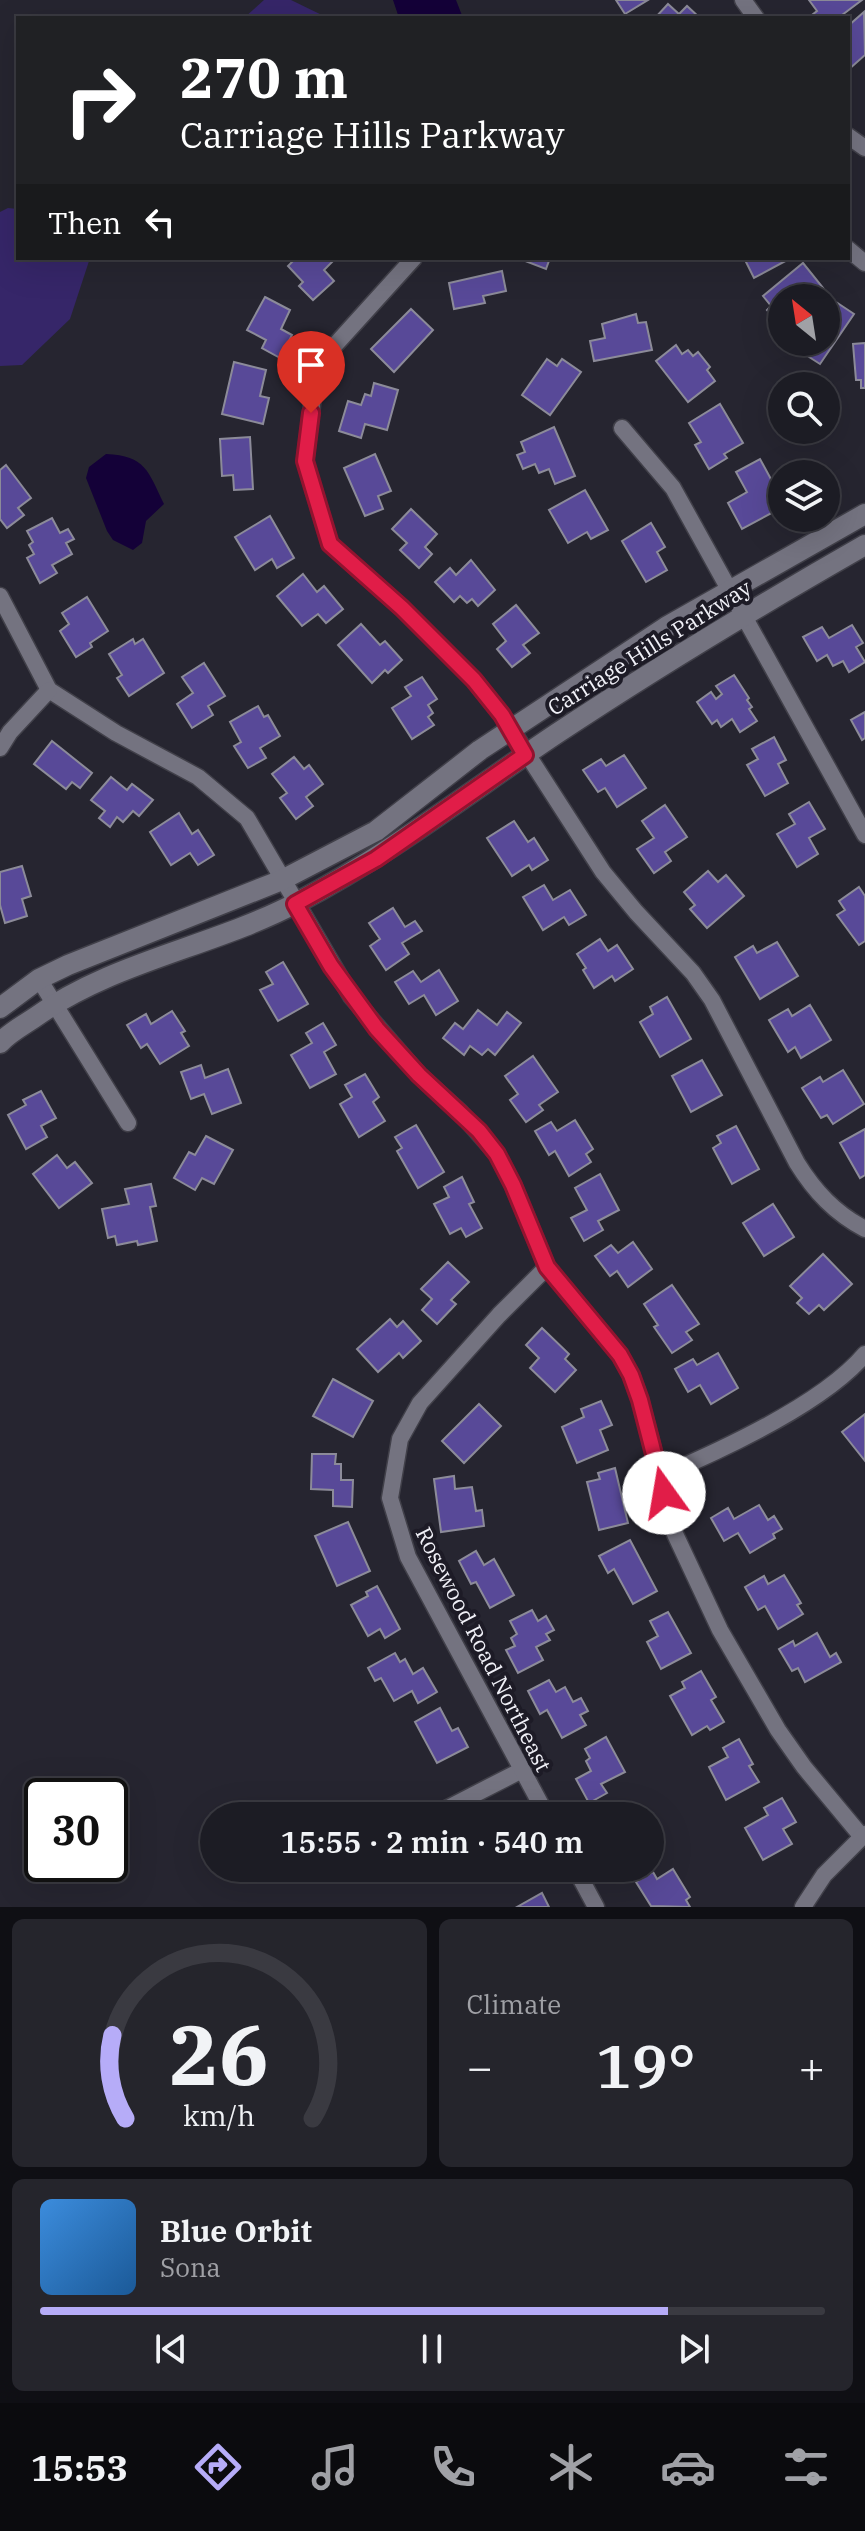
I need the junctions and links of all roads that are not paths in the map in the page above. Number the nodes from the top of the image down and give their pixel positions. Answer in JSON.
{"nodes":[{"id":1,"x":412,"y":260,"type":"edge"},
{"id":2,"x":622,"y":428,"type":"dead end"},
{"id":3,"x":865,"y":514,"type":"edge"},
{"id":4,"x":865,"y":545,"type":"edge"},
{"id":5,"x":731,"y":590,"type":"junction"},
{"id":6,"x":0,"y":596,"type":"edge"},
{"id":7,"x":744,"y":614,"type":"junction"},
{"id":8,"x":49,"y":690,"type":"junction"},
{"id":9,"x":511,"y":731,"type":"junction"},
{"id":10,"x":0,"y":748,"type":"edge"},
{"id":11,"x":525,"y":755,"type":"junction"},
{"id":12,"x":865,"y":835,"type":"edge"},
{"id":13,"x":282,"y":880,"type":"junction"},
{"id":14,"x":295,"y":904,"type":"junction"},
{"id":15,"x":39,"y":979,"type":"junction"},
{"id":16,"x":54,"y":1003,"type":"junction"},
{"id":17,"x":0,"y":1008,"type":"edge"},
{"id":18,"x":0,"y":1043,"type":"edge"},
{"id":19,"x":128,"y":1123,"type":"dead end"},
{"id":20,"x":865,"y":1229,"type":"edge"},
{"id":21,"x":547,"y":1267,"type":"junction"},
{"id":22,"x":865,"y":1354,"type":"edge"},
{"id":23,"x":661,"y":1476,"type":"junction"},
{"id":24,"x":522,"y":1770,"type":"junction"},
{"id":25,"x":460,"y":1802,"type":"edge"},
{"id":26,"x":539,"y":1802,"type":"edge"},
{"id":27,"x":864,"y":1836,"type":"edge"},
{"id":28,"x":583,"y":1882,"type":"edge"},
{"id":29,"x":596,"y":1907,"type":"edge"},
{"id":30,"x":803,"y":1907,"type":"edge"}],
"edges":[{"from":1,"to":9,"type":"street"},
{"from":2,"to":5,"type":"street"},
{"from":3,"to":5,"type":"street","name":"Carriage Hills Parkway"},
{"from":4,"to":7,"type":"street","name":"Carriage Hills Parkway"},
{"from":5,"to":7,"type":"street"},
{"from":5,"to":9,"type":"street","name":"Carriage Hills Parkway"},
{"from":6,"to":8,"type":"street"},
{"from":7,"to":11,"type":"street","name":"Carriage Hills Parkway"},
{"from":7,"to":12,"type":"street"},
{"from":8,"to":10,"type":"street"},
{"from":8,"to":13,"type":"street"},
{"from":9,"to":11,"type":"street"},
{"from":9,"to":13,"type":"street","name":"Carriage Hills Parkway"},
{"from":11,"to":14,"type":"street","name":"Carriage Hills Parkway"},
{"from":11,"to":20,"type":"street"},
{"from":13,"to":14,"type":"street"},
{"from":13,"to":15,"type":"street","name":"Carriage Hills Parkway"},
{"from":14,"to":16,"type":"street","name":"Carriage Hills Parkway"},
{"from":14,"to":21,"type":"street"},
{"from":15,"to":16,"type":"street"},
{"from":15,"to":17,"type":"street","name":"Carriage Hills Parkway"},
{"from":16,"to":18,"type":"street","name":"Carriage Hills Parkway"},
{"from":16,"to":19,"type":"street"},
{"from":21,"to":23,"type":"street"},
{"from":21,"to":24,"type":"street","name":"Rosewood Road Northeast"},
{"from":22,"to":23,"type":"street"},
{"from":23,"to":27,"type":"street"},
{"from":24,"to":25,"type":"street"},
{"from":24,"to":26,"type":"street","name":"Rosewood Road Northeast"},
{"from":27,"to":30,"type":"street"},
{"from":28,"to":29,"type":"street"}]}
